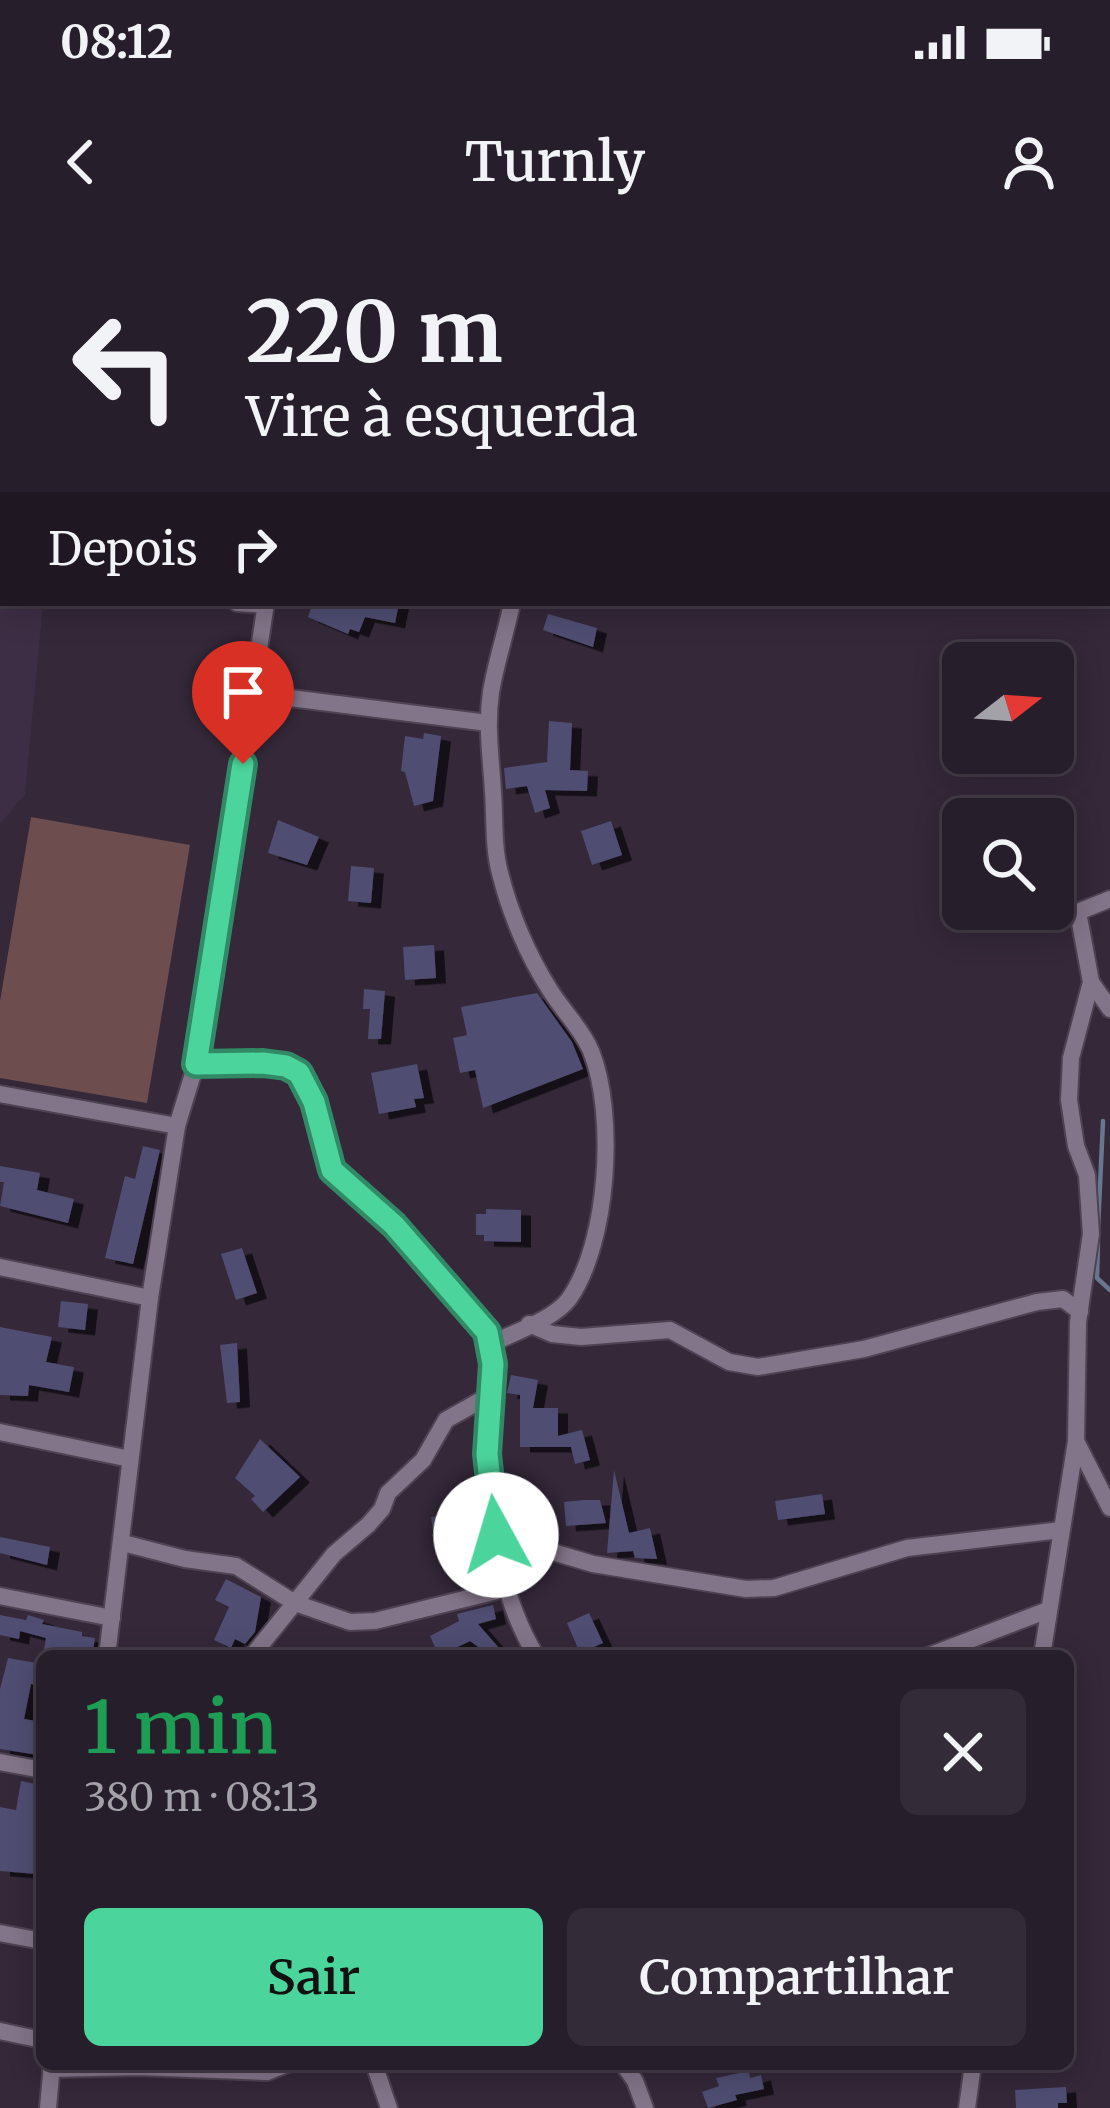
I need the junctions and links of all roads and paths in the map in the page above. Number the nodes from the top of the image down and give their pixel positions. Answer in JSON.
{"nodes":[{"id":1,"x":266,"y":606,"type":"edge"},
{"id":2,"x":511,"y":606,"type":"edge"},
{"id":3,"x":255,"y":680,"type":"junction"},
{"id":4,"x":488,"y":723,"type":"junction"},
{"id":5,"x":1110,"y":899,"type":"edge"},
{"id":6,"x":1091,"y":982,"type":"junction"},
{"id":7,"x":1110,"y":1009,"type":"edge"},
{"id":8,"x":196,"y":1064,"type":"junction"},
{"id":9,"x":0,"y":1094,"type":"edge"},
{"id":10,"x":177,"y":1126,"type":"junction"},
{"id":11,"x":0,"y":1267,"type":"edge"},
{"id":12,"x":150,"y":1298,"type":"junction"},
{"id":13,"x":1080,"y":1312,"type":"junction"},
{"id":14,"x":529,"y":1324,"type":"junction"},
{"id":15,"x":490,"y":1344,"type":"junction"},
{"id":16,"x":490,"y":1395,"type":"junction"},
{"id":17,"x":0,"y":1432,"type":"edge"},
{"id":18,"x":1076,"y":1441,"type":"junction"},
{"id":19,"x":130,"y":1459,"type":"junction"},
{"id":20,"x":1110,"y":1508,"type":"edge"},
{"id":21,"x":1061,"y":1530,"type":"junction"},
{"id":22,"x":496,"y":1535,"type":"junction"},
{"id":23,"x":123,"y":1543,"type":"junction"},
{"id":24,"x":505,"y":1589,"type":"junction"},
{"id":25,"x":0,"y":1597,"type":"edge"},
{"id":26,"x":296,"y":1604,"type":"junction"},
{"id":27,"x":1048,"y":1610,"type":"junction"},
{"id":28,"x":112,"y":1618,"type":"junction"},
{"id":29,"x":108,"y":1650,"type":"edge"},
{"id":30,"x":257,"y":1650,"type":"edge"},
{"id":31,"x":533,"y":1650,"type":"edge"},
{"id":32,"x":944,"y":1650,"type":"edge"},
{"id":33,"x":1043,"y":1650,"type":"edge"},
{"id":34,"x":0,"y":1762,"type":"edge"},
{"id":35,"x":36,"y":1769,"type":"edge"},
{"id":36,"x":0,"y":1933,"type":"edge"},
{"id":37,"x":36,"y":1940,"type":"edge"},
{"id":38,"x":0,"y":2031,"type":"edge"},
{"id":39,"x":36,"y":2039,"type":"edge"},
{"id":40,"x":51,"y":2070,"type":"edge"},
{"id":41,"x":215,"y":2070,"type":"edge"},
{"id":42,"x":272,"y":2070,"type":"edge"},
{"id":43,"x":376,"y":2070,"type":"edge"},
{"id":44,"x":627,"y":2070,"type":"edge"},
{"id":45,"x":972,"y":2070,"type":"edge"},
{"id":46,"x":48,"y":2108,"type":"edge"},
{"id":47,"x":389,"y":2108,"type":"edge"},
{"id":48,"x":645,"y":2108,"type":"edge"},
{"id":49,"x":967,"y":2108,"type":"edge"}],
"edges":[{"from":1,"to":3,"type":"street"},
{"from":2,"to":4,"type":"street"},
{"from":3,"to":4,"type":"street"},
{"from":3,"to":8,"type":"street"},
{"from":4,"to":14,"type":"street"},
{"from":5,"to":6,"type":"street"},
{"from":6,"to":7,"type":"street"},
{"from":6,"to":13,"type":"street"},
{"from":8,"to":10,"type":"street"},
{"from":8,"to":15,"type":"street"},
{"from":9,"to":10,"type":"street"},
{"from":10,"to":12,"type":"street"},
{"from":11,"to":12,"type":"street"},
{"from":12,"to":19,"type":"street"},
{"from":13,"to":14,"type":"street"},
{"from":13,"to":18,"type":"street"},
{"from":14,"to":15,"type":"street"},
{"from":15,"to":16,"type":"street"},
{"from":16,"to":22,"type":"street"},
{"from":16,"to":26,"type":"street"},
{"from":17,"to":19,"type":"street"},
{"from":18,"to":20,"type":"street"},
{"from":18,"to":21,"type":"street"},
{"from":19,"to":23,"type":"street"},
{"from":21,"to":22,"type":"street"},
{"from":21,"to":27,"type":"street"},
{"from":22,"to":24,"type":"street"},
{"from":23,"to":26,"type":"street"},
{"from":23,"to":28,"type":"street"},
{"from":24,"to":26,"type":"street"},
{"from":24,"to":31,"type":"street"},
{"from":25,"to":28,"type":"street"},
{"from":26,"to":30,"type":"street"},
{"from":27,"to":32,"type":"street"},
{"from":27,"to":33,"type":"street"},
{"from":28,"to":29,"type":"street"},
{"from":34,"to":35,"type":"street"},
{"from":36,"to":37,"type":"street"},
{"from":38,"to":39,"type":"street"},
{"from":40,"to":46,"type":"street"},
{"from":41,"to":42,"type":"street"},
{"from":43,"to":47,"type":"street"},
{"from":44,"to":48,"type":"street"},
{"from":45,"to":49,"type":"street"}]}
